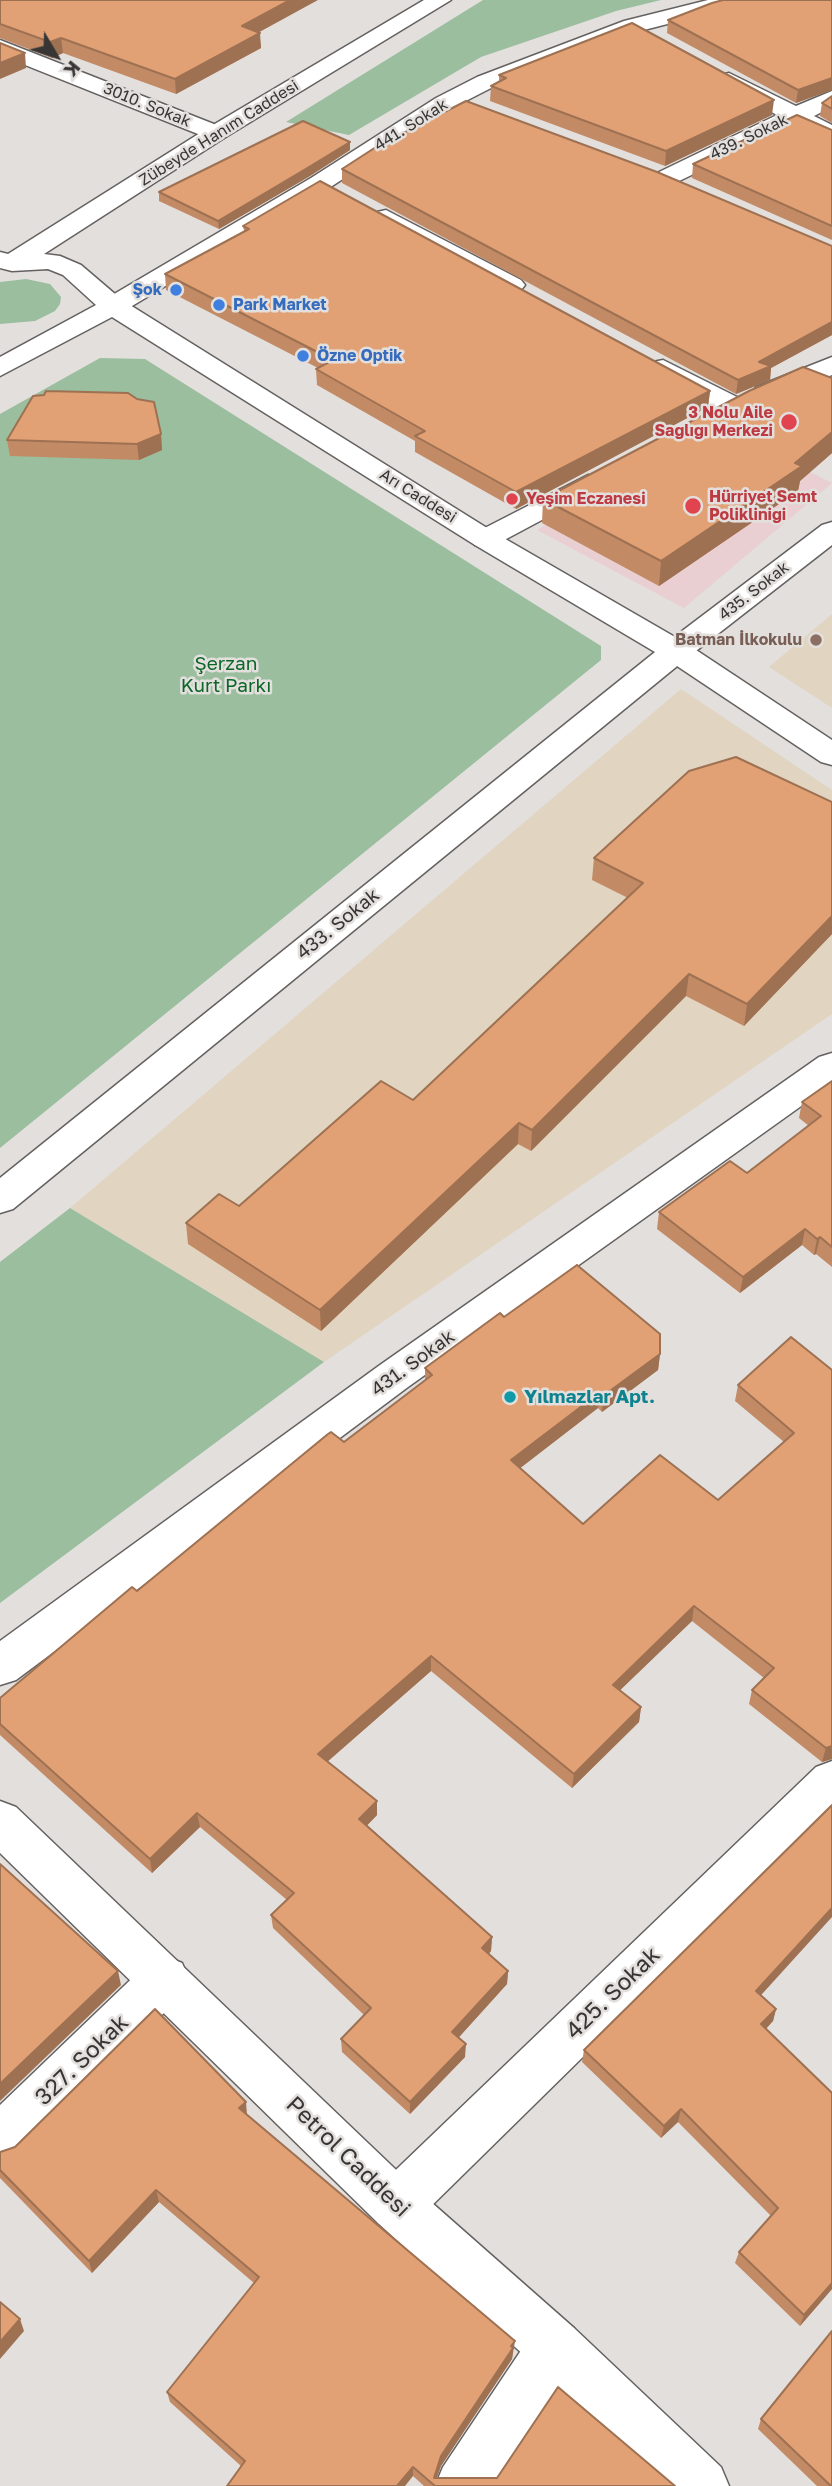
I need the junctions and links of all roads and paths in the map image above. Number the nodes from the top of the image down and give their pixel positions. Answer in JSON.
{"nodes":[{"id":1,"x":440,"y":0,"type":"edge"},
{"id":2,"x":734,"y":0,"type":"edge"},
{"id":3,"x":632,"y":26,"type":"junction"},
{"id":4,"x":666,"y":45,"type":"edge"},
{"id":5,"x":0,"y":47,"type":"edge"},
{"id":6,"x":712,"y":71,"type":"edge"},
{"id":7,"x":832,"y":98,"type":"edge"},
{"id":8,"x":453,"y":99,"type":"junction"},
{"id":9,"x":478,"y":108,"type":"edge"},
{"id":10,"x":792,"y":116,"type":"junction"},
{"id":11,"x":216,"y":132,"type":"junction"},
{"id":12,"x":832,"y":135,"type":"edge"},
{"id":13,"x":641,"y":169,"type":"edge"},
{"id":14,"x":666,"y":178,"type":"junction"},
{"id":15,"x":692,"y":189,"type":"edge"},
{"id":16,"x":343,"y":195,"type":"junction"},
{"id":17,"x":4,"y":264,"type":"edge"},
{"id":18,"x":530,"y":295,"type":"edge"},
{"id":19,"x":113,"y":306,"type":"junction"},
{"id":20,"x":0,"y":340,"type":"edge"},
{"id":21,"x":39,"y":347,"type":"junction"},
{"id":22,"x":639,"y":354,"type":"edge"},
{"id":23,"x":832,"y":365,"type":"edge"},
{"id":24,"x":0,"y":368,"type":"edge"},
{"id":25,"x":735,"y":407,"type":"junction"},
{"id":26,"x":701,"y":424,"type":"edge"},
{"id":27,"x":606,"y":475,"type":"edge"},
{"id":28,"x":832,"y":531,"type":"edge"},
{"id":29,"x":485,"y":539,"type":"junction"},
{"id":30,"x":676,"y":651,"type":"junction"},
{"id":31,"x":832,"y":755,"type":"edge"},
{"id":32,"x":832,"y":1066,"type":"edge"},
{"id":33,"x":0,"y":1199,"type":"edge"},
{"id":34,"x":0,"y":1666,"type":"edge"},
{"id":35,"x":832,"y":1782,"type":"edge"},
{"id":36,"x":0,"y":1822,"type":"edge"},
{"id":37,"x":165,"y":1979,"type":"junction"},
{"id":38,"x":0,"y":2140,"type":"edge"},
{"id":39,"x":396,"y":2205,"type":"junction"},
{"id":40,"x":555,"y":2347,"type":"junction"},
{"id":41,"x":462,"y":2486,"type":"edge"},
{"id":42,"x":702,"y":2486,"type":"edge"}],
"edges":[{"from":1,"to":11,"type":"street","name":"Zübeyde Hanım Caddesi"},
{"from":2,"to":3,"type":"street","name":"441. Sokak"},
{"from":3,"to":4,"type":"street"},
{"from":3,"to":8,"type":"street","name":"441. Sokak"},
{"from":5,"to":11,"type":"street","name":"3010. Sokak"},
{"from":6,"to":10,"type":"street"},
{"from":7,"to":10,"type":"street","name":"439. Sokak"},
{"from":8,"to":9,"type":"street"},
{"from":8,"to":16,"type":"street","name":"441. Sokak"},
{"from":10,"to":12,"type":"street"},
{"from":10,"to":14,"type":"street","name":"439. Sokak"},
{"from":11,"to":17,"type":"street","name":"Zübeyde Hanım Caddesi"},
{"from":13,"to":14,"type":"street"},
{"from":14,"to":15,"type":"street"},
{"from":16,"to":18,"type":"street"},
{"from":16,"to":19,"type":"street","name":"441. Sokak"},
{"from":17,"to":19,"type":"street","name":"Arı Caddesi"},
{"from":19,"to":21,"type":"street"},
{"from":19,"to":29,"type":"street","name":"Arı Caddesi"},
{"from":20,"to":21,"type":"street"},
{"from":21,"to":24,"type":"street"},
{"from":22,"to":25,"type":"street"},
{"from":23,"to":25,"type":"street"},
{"from":25,"to":26,"type":"street"},
{"from":27,"to":29,"type":"street"},
{"from":28,"to":30,"type":"street","name":"435. Sokak"},
{"from":29,"to":30,"type":"street","name":"Arı Caddesi"},
{"from":30,"to":31,"type":"street","name":"Arı Caddesi"},
{"from":30,"to":33,"type":"street","name":"433. Sokak"},
{"from":32,"to":34,"type":"street","name":"431. Sokak"},
{"from":35,"to":39,"type":"street","name":"425. Sokak"},
{"from":36,"to":37,"type":"street","name":"Petrol Caddesi"},
{"from":37,"to":38,"type":"street","name":"327. Sokak"},
{"from":37,"to":39,"type":"street","name":"Petrol Caddesi"},
{"from":39,"to":40,"type":"street","name":"Petrol Caddesi"},
{"from":40,"to":41,"type":"street"},
{"from":40,"to":42,"type":"street","name":"Petrol Caddesi"}]}
